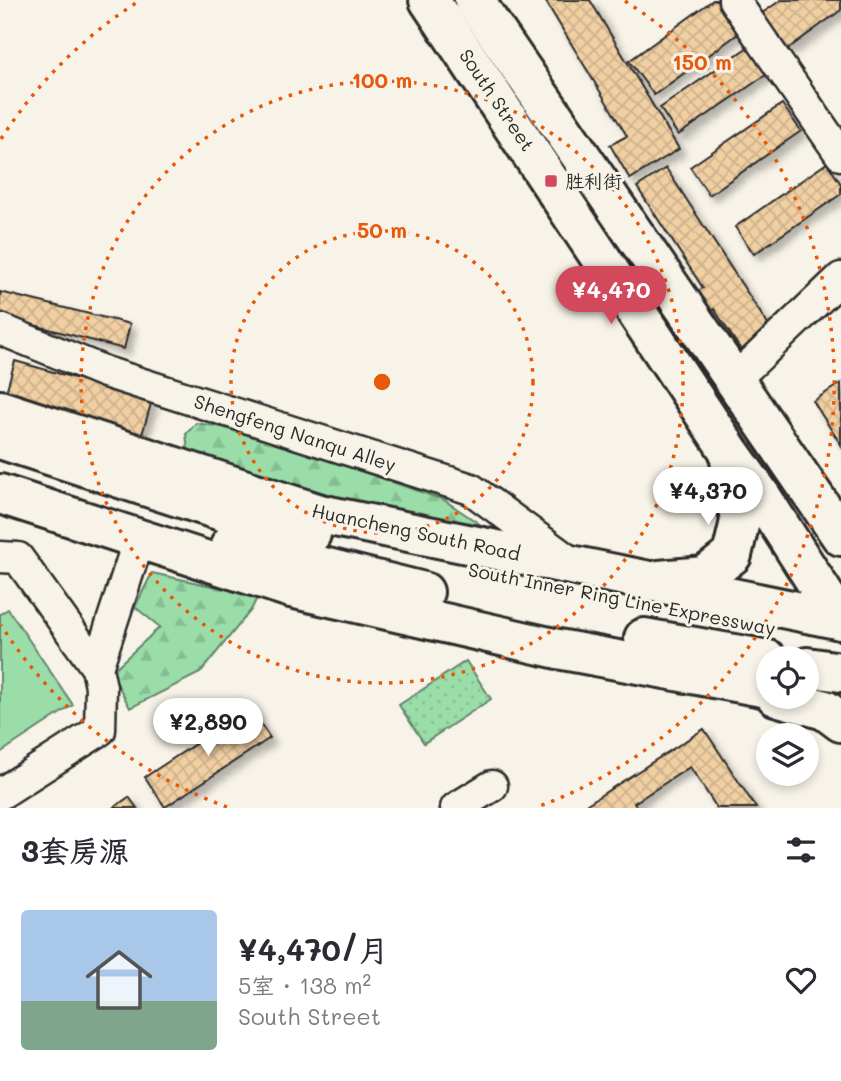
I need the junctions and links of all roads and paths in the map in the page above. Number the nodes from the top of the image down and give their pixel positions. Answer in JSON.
{"nodes":[{"id":1,"x":429,"y":0,"type":"edge"},
{"id":2,"x":474,"y":0,"type":"edge"},
{"id":3,"x":734,"y":0,"type":"edge"},
{"id":4,"x":841,"y":155,"type":"edge"},
{"id":5,"x":841,"y":278,"type":"edge"},
{"id":6,"x":841,"y":297,"type":"edge"},
{"id":7,"x":796,"y":321,"type":"junction"},
{"id":8,"x":0,"y":329,"type":"edge"},
{"id":9,"x":734,"y":380,"type":"junction"},
{"id":10,"x":0,"y":410,"type":"edge"},
{"id":11,"x":0,"y":439,"type":"edge"},
{"id":12,"x":729,"y":451,"type":"junction"},
{"id":13,"x":0,"y":468,"type":"edge"},
{"id":14,"x":797,"y":473,"type":"junction"},
{"id":15,"x":0,"y":494,"type":"edge"},
{"id":16,"x":841,"y":519,"type":"edge"},
{"id":17,"x":841,"y":536,"type":"edge"},
{"id":18,"x":139,"y":539,"type":"junction"},
{"id":19,"x":0,"y":557,"type":"edge"},
{"id":20,"x":575,"y":566,"type":"junction"},
{"id":21,"x":126,"y":579,"type":"junction"},
{"id":22,"x":650,"y":581,"type":"junction"},
{"id":23,"x":55,"y":609,"type":"junction"},
{"id":24,"x":841,"y":626,"type":"edge"},
{"id":25,"x":756,"y":658,"type":"edge"},
{"id":26,"x":97,"y":668,"type":"junction"},
{"id":27,"x":819,"y":669,"type":"edge"},
{"id":28,"x":841,"y":672,"type":"edge"},
{"id":29,"x":692,"y":674,"type":"junction"},
{"id":30,"x":756,"y":686,"type":"edge"},
{"id":31,"x":756,"y":692,"type":"edge"},
{"id":32,"x":819,"y":697,"type":"edge"},
{"id":33,"x":841,"y":702,"type":"edge"},
{"id":34,"x":819,"y":708,"type":"edge"},
{"id":35,"x":841,"y":722,"type":"edge"},
{"id":36,"x":492,"y":786,"type":"dead end"},
{"id":37,"x":0,"y":794,"type":"edge"},
{"id":38,"x":456,"y":808,"type":"edge"}],
"edges":[{"from":1,"to":12,"type":"main road","name":"South Street"},
{"from":2,"to":9,"type":"main road","name":"South Street"},
{"from":3,"to":4,"type":"street"},
{"from":5,"to":7,"type":"street"},
{"from":6,"to":7,"type":"street"},
{"from":7,"to":9,"type":"street"},
{"from":8,"to":20,"type":"street","name":"Shengfeng Nanqu Alley"},
{"from":9,"to":14,"type":"main road","name":"South Street"},
{"from":10,"to":20,"type":"main road","name":"Huancheng South Road"},
{"from":11,"to":24,"type":"main road","name":"South Inner Ring Line Expressway"},
{"from":12,"to":22,"type":"main road"},
{"from":12,"to":24,"type":"main road","name":"South Street"},
{"from":13,"to":25,"type":"main road","name":"South Inner Ring Line Expressway"},
{"from":14,"to":16,"type":"main road"},
{"from":14,"to":17,"type":"main road","name":"South Street"},
{"from":15,"to":18,"type":"main road"},
{"from":18,"to":21,"type":"street"},
{"from":18,"to":29,"type":"main road"},
{"from":19,"to":23,"type":"street"},
{"from":20,"to":22,"type":"main road","name":"Huancheng South Road"},
{"from":21,"to":23,"type":"street"},
{"from":21,"to":26,"type":"street"},
{"from":22,"to":24,"type":"main road","name":"Huancheng South Road"},
{"from":23,"to":26,"type":"street"},
{"from":26,"to":37,"type":"street"},
{"from":27,"to":28,"type":"main road"},
{"from":29,"to":30,"type":"main road"},
{"from":29,"to":31,"type":"main road"},
{"from":32,"to":33,"type":"main road"},
{"from":34,"to":35,"type":"main road"},
{"from":36,"to":38,"type":"street"}]}
